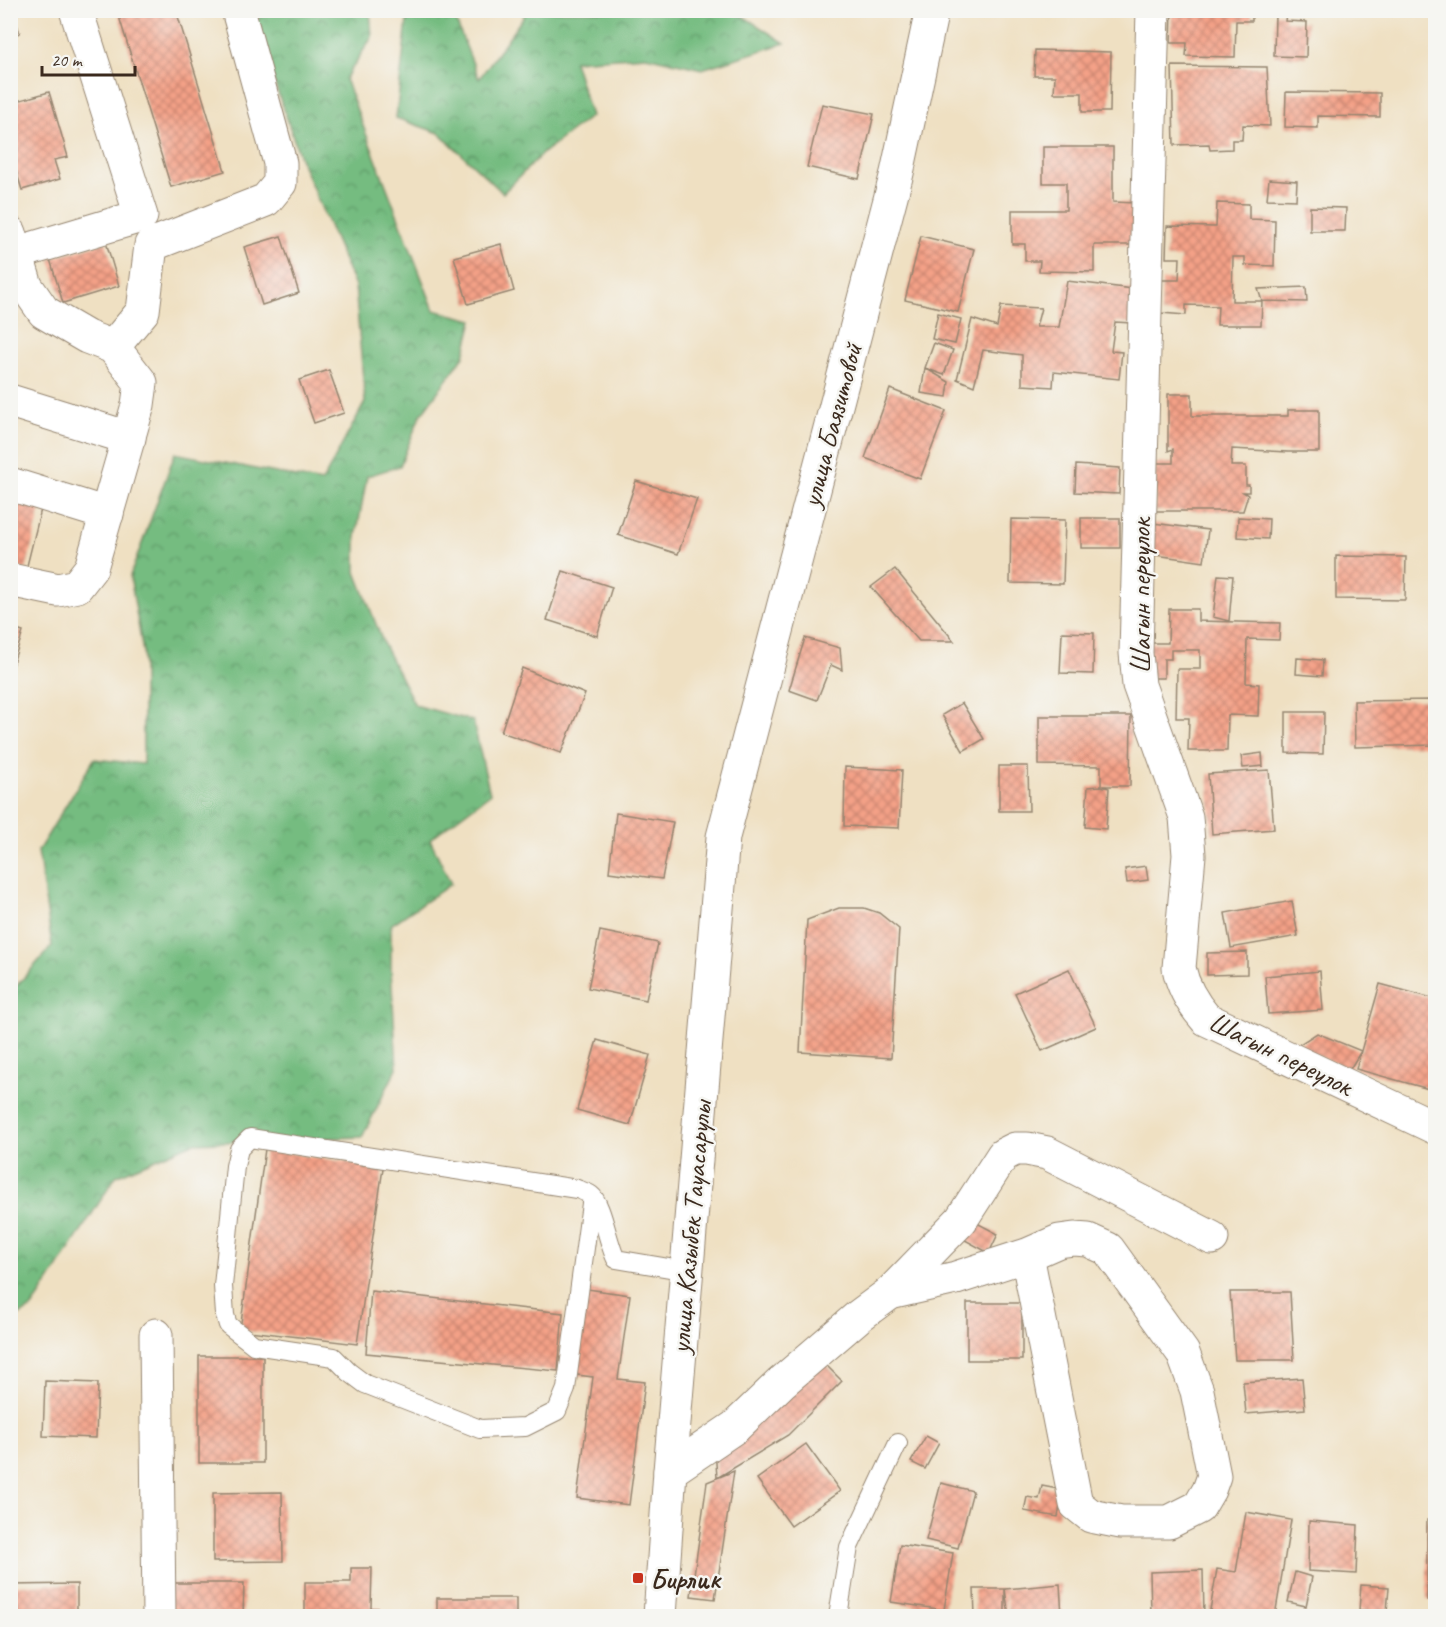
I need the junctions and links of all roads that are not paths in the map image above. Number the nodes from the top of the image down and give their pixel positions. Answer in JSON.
{"nodes":[{"id":1,"x":76,"y":10,"type":"edge"},
{"id":2,"x":238,"y":10,"type":"edge"},
{"id":3,"x":932,"y":10,"type":"edge"},
{"id":4,"x":1153,"y":10,"type":"edge"},
{"id":5,"x":14,"y":243,"type":"edge"},
{"id":6,"x":113,"y":347,"type":"junction"},
{"id":7,"x":10,"y":401,"type":"edge"},
{"id":8,"x":129,"y":438,"type":"junction"},
{"id":9,"x":10,"y":484,"type":"edge"},
{"id":10,"x":107,"y":514,"type":"junction"},
{"id":11,"x":10,"y":580,"type":"edge"},
{"id":12,"x":723,"y":837,"type":"joint"},
{"id":13,"x":1436,"y":1128,"type":"edge"},
{"id":14,"x":592,"y":1196,"type":"junction"},
{"id":15,"x":1212,"y":1238,"type":"dead end"},
{"id":16,"x":1027,"y":1255,"type":"junction"},
{"id":17,"x":687,"y":1271,"type":"junction"},
{"id":18,"x":890,"y":1293,"type":"junction"},
{"id":19,"x":156,"y":1335,"type":"dead end"},
{"id":20,"x":898,"y":1443,"type":"dead end"},
{"id":21,"x":670,"y":1472,"type":"junction"},
{"id":22,"x":159,"y":1617,"type":"edge"},
{"id":23,"x":660,"y":1617,"type":"edge"},
{"id":24,"x":838,"y":1617,"type":"edge"}],
"edges":[{"from":1,"to":5,"type":"street"},
{"from":2,"to":6,"type":"street"},
{"from":3,"to":12,"type":"street","name":"улица Баязитовой"},
{"from":4,"to":13,"type":"street","name":"Шагын переулок"},
{"from":5,"to":6,"type":"street"},
{"from":6,"to":8,"type":"street"},
{"from":7,"to":8,"type":"street"},
{"from":8,"to":10,"type":"street"},
{"from":9,"to":10,"type":"street"},
{"from":10,"to":11,"type":"street"},
{"from":12,"to":17,"type":"street","name":"улица Казыбек Тауасарулы"},
{"from":14,"to":14,"type":"lane"},
{"from":14,"to":17,"type":"lane"},
{"from":15,"to":18,"type":"street"},
{"from":16,"to":16,"type":"street"},
{"from":16,"to":18,"type":"street"},
{"from":17,"to":21,"type":"street","name":"улица Казыбек Тауасарулы"},
{"from":18,"to":21,"type":"street"},
{"from":19,"to":22,"type":"street"},
{"from":20,"to":24,"type":"lane"},
{"from":21,"to":23,"type":"street","name":"улица Казыбек Тауасарулы"}]}
